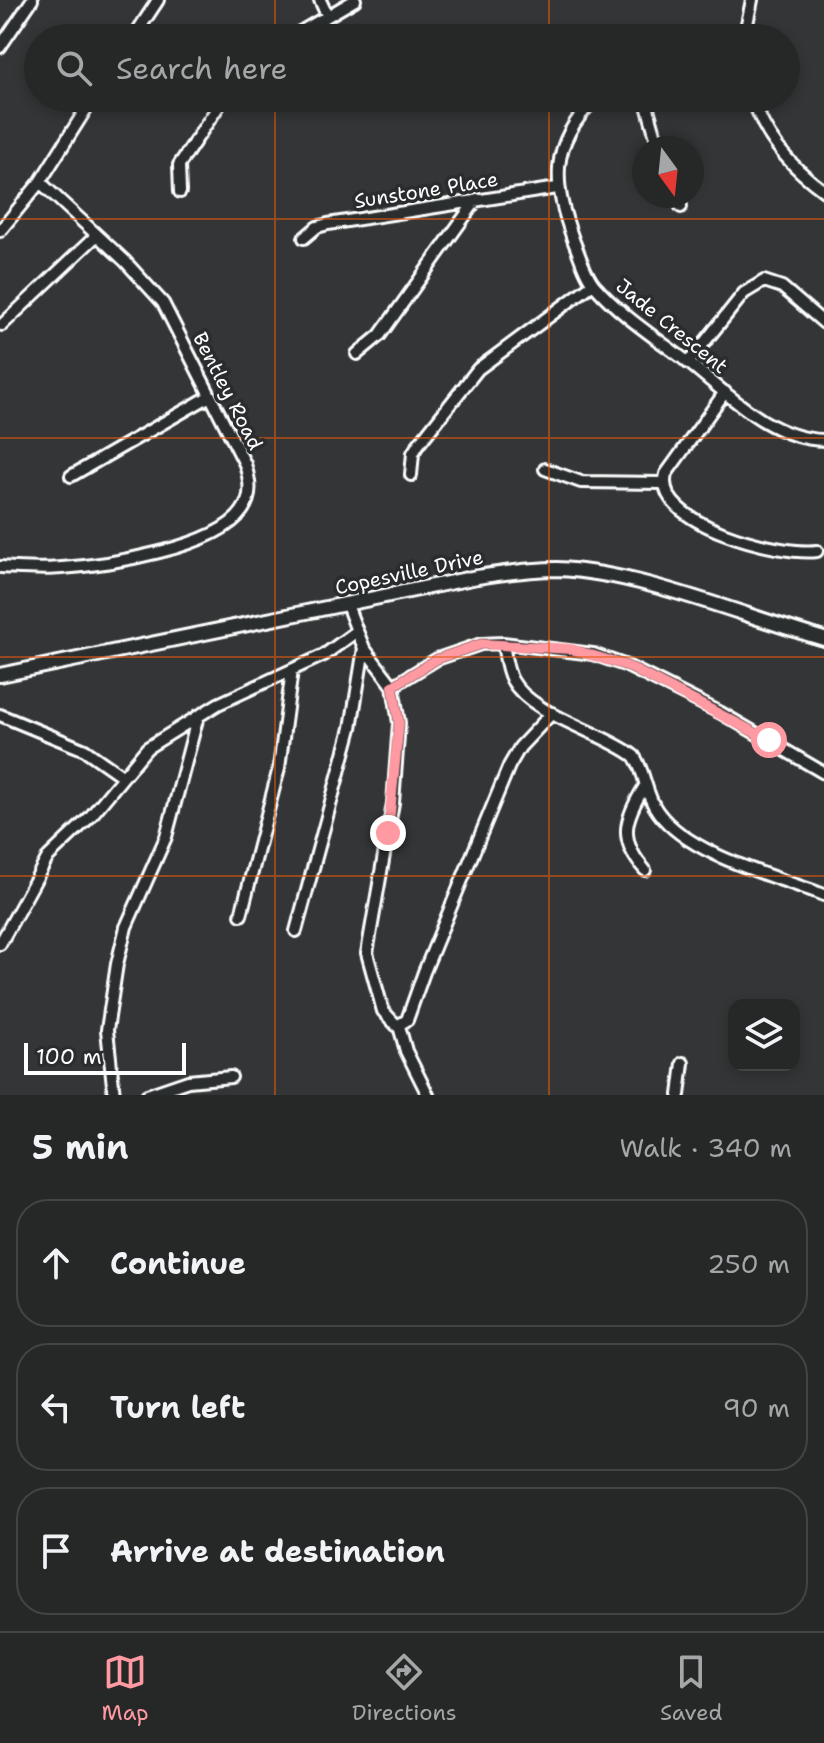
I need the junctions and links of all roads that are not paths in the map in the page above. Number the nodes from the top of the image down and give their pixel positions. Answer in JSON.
{"nodes":[{"id":1,"x":32,"y":0,"type":"edge"},
{"id":2,"x":158,"y":0,"type":"edge"},
{"id":3,"x":320,"y":0,"type":"edge"},
{"id":4,"x":355,"y":0,"type":"edge"},
{"id":5,"x":752,"y":0,"type":"edge"},
{"id":6,"x":327,"y":15,"type":"junction"},
{"id":7,"x":142,"y":24,"type":"edge"},
{"id":8,"x":313,"y":24,"type":"edge"},
{"id":9,"x":747,"y":24,"type":"edge"},
{"id":10,"x":0,"y":47,"type":"edge"},
{"id":11,"x":84,"y":112,"type":"edge"},
{"id":12,"x":215,"y":112,"type":"edge"},
{"id":13,"x":585,"y":112,"type":"edge"},
{"id":14,"x":649,"y":112,"type":"edge"},
{"id":15,"x":759,"y":112,"type":"edge"},
{"id":16,"x":656,"y":136,"type":"edge"},
{"id":17,"x":40,"y":182,"type":"junction"},
{"id":18,"x":557,"y":188,"type":"junction"},
{"id":19,"x":824,"y":191,"type":"edge"},
{"id":20,"x":180,"y":192,"type":"dead end"},
{"id":21,"x":477,"y":199,"type":"junction"},
{"id":22,"x":0,"y":231,"type":"edge"},
{"id":23,"x":97,"y":235,"type":"junction"},
{"id":24,"x":304,"y":238,"type":"dead end"},
{"id":25,"x":593,"y":284,"type":"junction"},
{"id":26,"x":824,"y":323,"type":"edge"},
{"id":27,"x":2,"y":325,"type":"dead end"},
{"id":28,"x":357,"y":354,"type":"dead end"},
{"id":29,"x":688,"y":363,"type":"junction"},
{"id":30,"x":725,"y":392,"type":"junction"},
{"id":31,"x":210,"y":396,"type":"junction"},
{"id":32,"x":824,"y":440,"type":"edge"},
{"id":33,"x":545,"y":469,"type":"dead end"},
{"id":34,"x":411,"y":475,"type":"dead end"},
{"id":35,"x":71,"y":476,"type":"dead end"},
{"id":36,"x":663,"y":483,"type":"junction"},
{"id":37,"x":817,"y":551,"type":"dead end"},
{"id":38,"x":0,"y":567,"type":"edge"},
{"id":39,"x":347,"y":605,"type":"junction"},
{"id":40,"x":357,"y":631,"type":"junction"},
{"id":41,"x":824,"y":639,"type":"edge"},
{"id":42,"x":503,"y":643,"type":"junction"},
{"id":43,"x":364,"y":648,"type":"junction"},
{"id":44,"x":292,"y":670,"type":"junction"},
{"id":45,"x":0,"y":675,"type":"edge"},
{"id":46,"x":393,"y":686,"type":"junction"},
{"id":47,"x":552,"y":713,"type":"junction"},
{"id":48,"x":0,"y":715,"type":"edge"},
{"id":49,"x":198,"y":716,"type":"junction"},
{"id":50,"x":824,"y":773,"type":"edge"},
{"id":51,"x":122,"y":776,"type":"junction"},
{"id":52,"x":645,"y":786,"type":"junction"},
{"id":53,"x":645,"y":870,"type":"dead end"},
{"id":54,"x":824,"y":895,"type":"edge"},
{"id":55,"x":241,"y":915,"type":"dead end"},
{"id":56,"x":296,"y":931,"type":"dead end"},
{"id":57,"x":0,"y":944,"type":"edge"},
{"id":58,"x":399,"y":1026,"type":"junction"},
{"id":59,"x":683,"y":1063,"type":"dead end"},
{"id":60,"x":231,"y":1077,"type":"dead end"},
{"id":61,"x":114,"y":1095,"type":"edge"},
{"id":62,"x":147,"y":1095,"type":"edge"},
{"id":63,"x":428,"y":1095,"type":"edge"},
{"id":64,"x":679,"y":1095,"type":"edge"}],
"edges":[{"from":1,"to":10,"type":"street"},
{"from":2,"to":7,"type":"street"},
{"from":3,"to":6,"type":"street"},
{"from":4,"to":6,"type":"street"},
{"from":5,"to":9,"type":"street"},
{"from":6,"to":8,"type":"street"},
{"from":11,"to":17,"type":"street"},
{"from":12,"to":20,"type":"street"},
{"from":13,"to":18,"type":"street","name":"Jade Crescent"},
{"from":14,"to":16,"type":"street"},
{"from":15,"to":19,"type":"street"},
{"from":17,"to":22,"type":"street"},
{"from":17,"to":23,"type":"street","name":"Bentley Road"},
{"from":18,"to":21,"type":"street","name":"Sunstone Place"},
{"from":18,"to":25,"type":"street","name":"Jade Crescent"},
{"from":21,"to":24,"type":"street","name":"Sunstone Place"},
{"from":21,"to":28,"type":"street"},
{"from":23,"to":27,"type":"street"},
{"from":23,"to":31,"type":"street","name":"Bentley Road"},
{"from":25,"to":29,"type":"street","name":"Jade Crescent"},
{"from":25,"to":34,"type":"street"},
{"from":26,"to":29,"type":"street"},
{"from":29,"to":30,"type":"street","name":"Jade Crescent"},
{"from":30,"to":32,"type":"street","name":"Jade Crescent"},
{"from":30,"to":36,"type":"street"},
{"from":31,"to":35,"type":"street"},
{"from":31,"to":38,"type":"street","name":"Bentley Road"},
{"from":33,"to":36,"type":"street"},
{"from":36,"to":37,"type":"street"},
{"from":39,"to":40,"type":"street"},
{"from":39,"to":41,"type":"street","name":"Copesville Drive"},
{"from":39,"to":45,"type":"street","name":"Copesville Drive"},
{"from":40,"to":43,"type":"street"},
{"from":40,"to":44,"type":"street"},
{"from":42,"to":46,"type":"street"},
{"from":42,"to":47,"type":"street"},
{"from":42,"to":50,"type":"street"},
{"from":43,"to":46,"type":"street"},
{"from":43,"to":56,"type":"street"},
{"from":44,"to":49,"type":"street"},
{"from":44,"to":55,"type":"street"},
{"from":46,"to":58,"type":"street"},
{"from":47,"to":52,"type":"street"},
{"from":47,"to":58,"type":"street"},
{"from":48,"to":51,"type":"street"},
{"from":49,"to":51,"type":"street"},
{"from":49,"to":61,"type":"street"},
{"from":51,"to":57,"type":"street"},
{"from":52,"to":53,"type":"street"},
{"from":52,"to":54,"type":"street"},
{"from":58,"to":63,"type":"street"},
{"from":59,"to":64,"type":"street"},
{"from":60,"to":62,"type":"street"}]}
